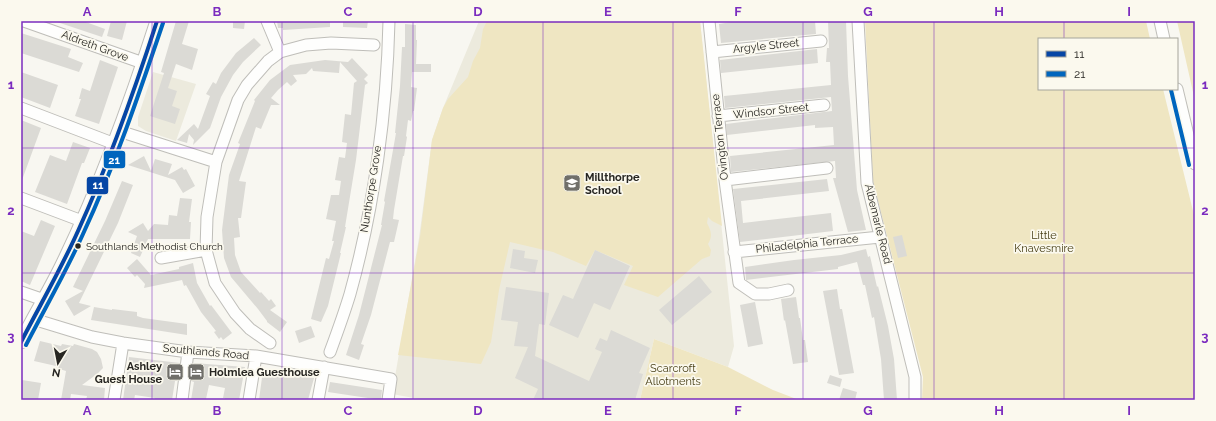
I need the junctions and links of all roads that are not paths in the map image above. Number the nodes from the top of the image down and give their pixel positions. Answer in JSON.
{"nodes":[{"id":1,"x":24,"y":21,"type":"edge"},
{"id":2,"x":157,"y":21,"type":"edge"},
{"id":3,"x":267,"y":21,"type":"edge"},
{"id":4,"x":389,"y":21,"type":"edge"},
{"id":5,"x":709,"y":21,"type":"edge"},
{"id":6,"x":858,"y":21,"type":"edge"},
{"id":7,"x":1160,"y":21,"type":"edge"},
{"id":8,"x":1164,"y":38,"type":"edge"},
{"id":9,"x":821,"y":41,"type":"dead end"},
{"id":10,"x":374,"y":45,"type":"dead end"},
{"id":11,"x":280,"y":52,"type":"junction"},
{"id":12,"x":712,"y":52,"type":"junction"},
{"id":13,"x":143,"y":63,"type":"junction"},
{"id":14,"x":1177,"y":90,"type":"edge"},
{"id":15,"x":824,"y":105,"type":"dead end"},
{"id":16,"x":21,"y":108,"type":"edge"},
{"id":17,"x":718,"y":116,"type":"junction"},
{"id":18,"x":117,"y":137,"type":"junction"},
{"id":19,"x":216,"y":162,"type":"junction"},
{"id":20,"x":1195,"y":164,"type":"edge"},
{"id":21,"x":828,"y":168,"type":"dead end"},
{"id":22,"x":725,"y":180,"type":"junction"},
{"id":23,"x":21,"y":198,"type":"edge"},
{"id":24,"x":82,"y":221,"type":"junction"},
{"id":25,"x":880,"y":236,"type":"junction"},
{"id":26,"x":206,"y":250,"type":"junction"},
{"id":27,"x":734,"y":252,"type":"junction"},
{"id":28,"x":161,"y":258,"type":"dead end"},
{"id":29,"x":788,"y":290,"type":"dead end"},
{"id":30,"x":21,"y":292,"type":"edge"},
{"id":31,"x":44,"y":300,"type":"junction"},
{"id":32,"x":33,"y":319,"type":"junction"},
{"id":33,"x":21,"y":342,"type":"edge"},
{"id":34,"x":270,"y":343,"type":"dead end"},
{"id":35,"x":123,"y":344,"type":"junction"},
{"id":36,"x":188,"y":352,"type":"junction"},
{"id":37,"x":330,"y":352,"type":"dead end"},
{"id":38,"x":256,"y":356,"type":"junction"},
{"id":39,"x":324,"y":367,"type":"junction"},
{"id":40,"x":114,"y":400,"type":"edge"},
{"id":41,"x":182,"y":400,"type":"edge"},
{"id":42,"x":250,"y":400,"type":"edge"},
{"id":43,"x":318,"y":400,"type":"edge"},
{"id":44,"x":388,"y":400,"type":"edge"},
{"id":45,"x":915,"y":400,"type":"edge"}],
"edges":[{"from":1,"to":13,"type":"street","name":"Aldreth Grove"},
{"from":2,"to":13,"type":"street"},
{"from":3,"to":11,"type":"street"},
{"from":4,"to":37,"type":"street","name":"Nunthorpe Grove"},
{"from":5,"to":12,"type":"street","name":"Ovington Terrace"},
{"from":6,"to":25,"type":"street","name":"Albemarle Road"},
{"from":7,"to":8,"type":"street"},
{"from":9,"to":12,"type":"street","name":"Argyle Street"},
{"from":10,"to":11,"type":"street"},
{"from":11,"to":19,"type":"street"},
{"from":12,"to":17,"type":"street","name":"Ovington Terrace"},
{"from":13,"to":18,"type":"street"},
{"from":14,"to":20,"type":"street"},
{"from":15,"to":17,"type":"street","name":"Windsor Street"},
{"from":16,"to":18,"type":"street"},
{"from":17,"to":22,"type":"street","name":"Ovington Terrace"},
{"from":18,"to":19,"type":"street"},
{"from":18,"to":24,"type":"street"},
{"from":19,"to":26,"type":"street"},
{"from":21,"to":22,"type":"street"},
{"from":22,"to":27,"type":"street","name":"Ovington Terrace"},
{"from":23,"to":24,"type":"street"},
{"from":24,"to":31,"type":"street"},
{"from":25,"to":27,"type":"street","name":"Philadelphia Terrace"},
{"from":25,"to":45,"type":"street","name":"Albemarle Road"},
{"from":26,"to":28,"type":"street"},
{"from":26,"to":34,"type":"street"},
{"from":27,"to":29,"type":"street","name":"Ovington Terrace"},
{"from":30,"to":31,"type":"street"},
{"from":31,"to":32,"type":"street"},
{"from":32,"to":33,"type":"street"},
{"from":32,"to":35,"type":"street","name":"Southlands Road"},
{"from":35,"to":36,"type":"street","name":"Southlands Road"},
{"from":35,"to":40,"type":"street"},
{"from":36,"to":38,"type":"street","name":"Southlands Road"},
{"from":36,"to":41,"type":"street"},
{"from":38,"to":39,"type":"street","name":"Southlands Road"},
{"from":38,"to":42,"type":"street"},
{"from":39,"to":43,"type":"street"},
{"from":39,"to":44,"type":"street","name":"Southlands Road"}]}
